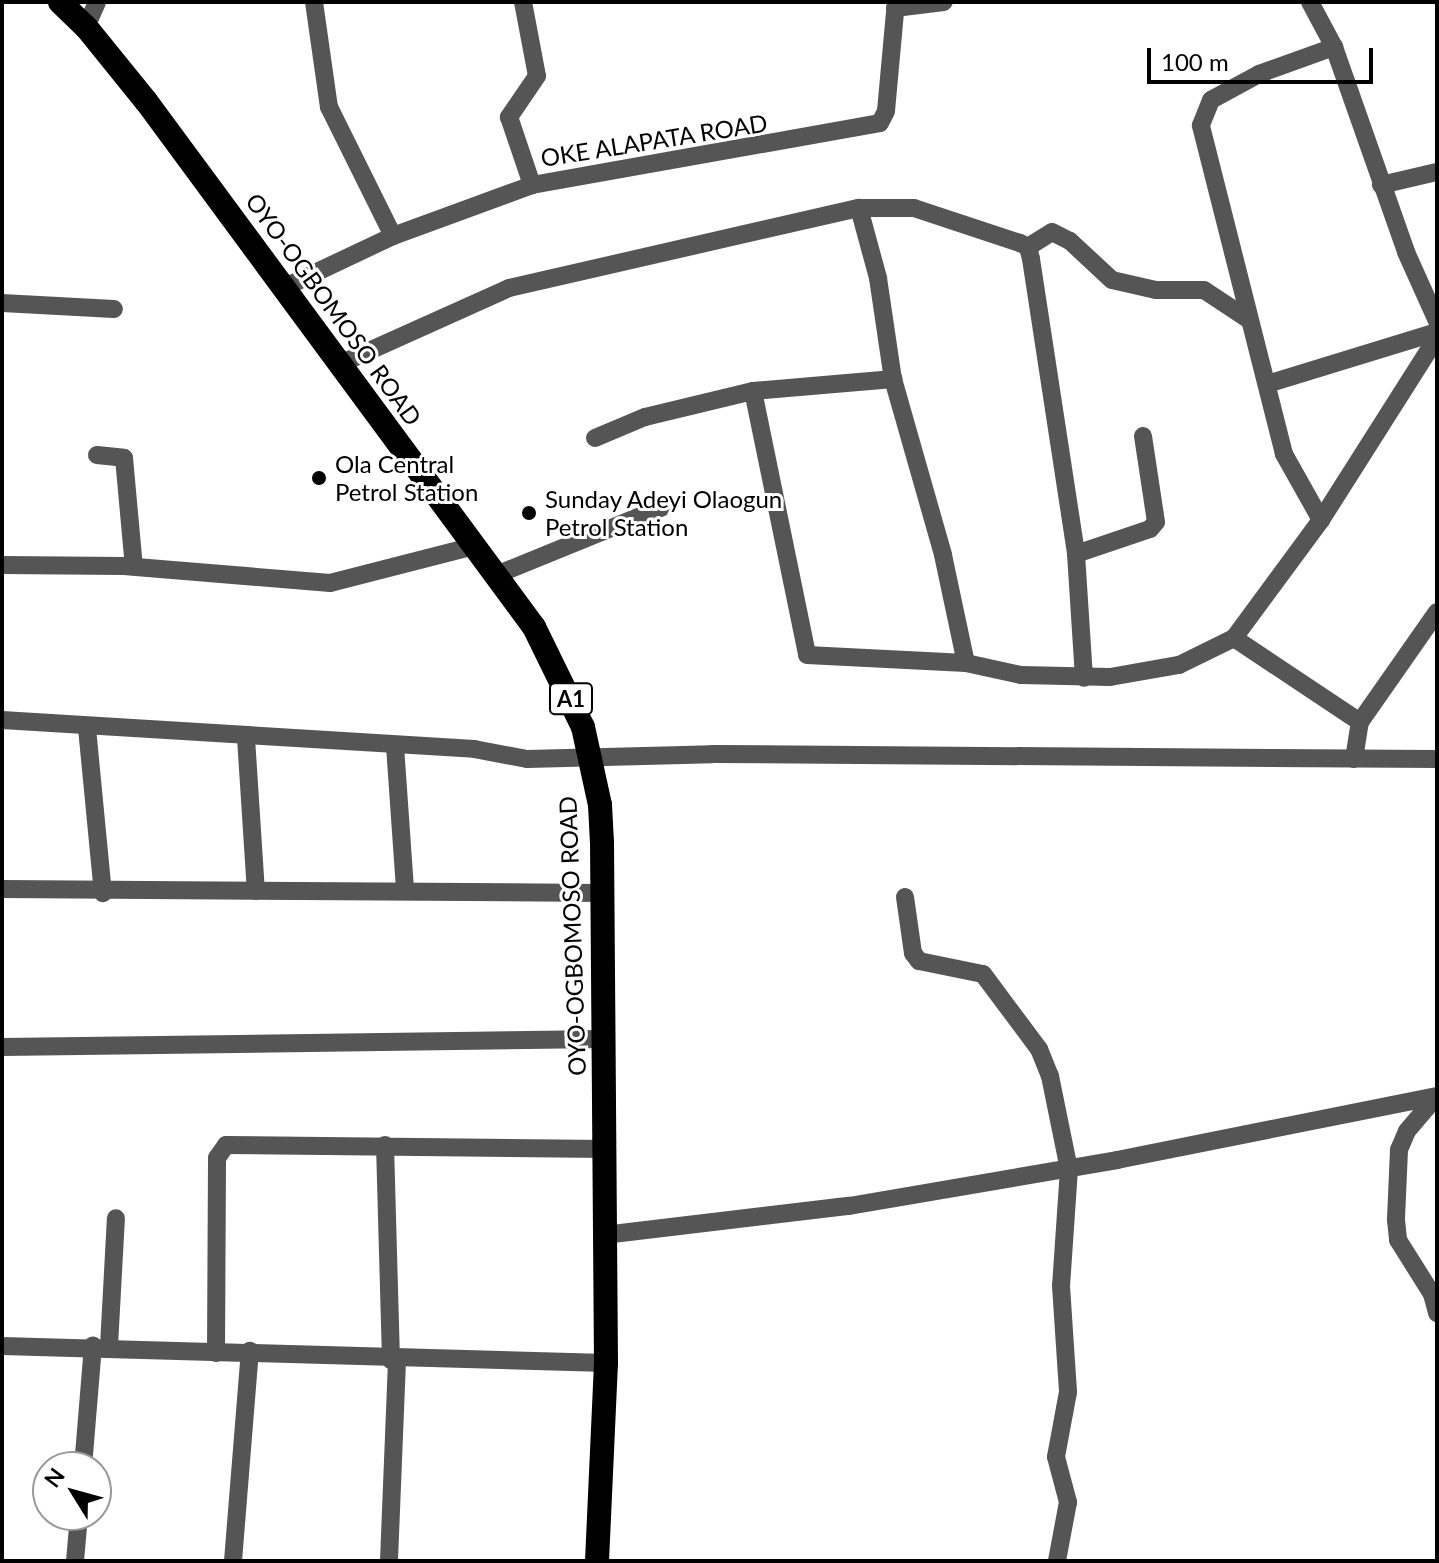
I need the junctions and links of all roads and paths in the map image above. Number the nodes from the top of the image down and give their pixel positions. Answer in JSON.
{"nodes":[{"id":1,"x":60,"y":2,"type":"edge"},
{"id":2,"x":97,"y":2,"type":"edge"},
{"id":3,"x":314,"y":2,"type":"edge"},
{"id":4,"x":523,"y":2,"type":"edge"},
{"id":5,"x":944,"y":2,"type":"edge"},
{"id":6,"x":1310,"y":2,"type":"edge"},
{"id":7,"x":896,"y":5,"type":"edge"},
{"id":8,"x":86,"y":27,"type":"junction"},
{"id":9,"x":1334,"y":47,"type":"junction"},
{"id":10,"x":1437,"y":172,"type":"edge"},
{"id":11,"x":532,"y":185,"type":"junction"},
{"id":12,"x":1381,"y":185,"type":"junction"},
{"id":13,"x":859,"y":208,"type":"junction"},
{"id":14,"x":393,"y":236,"type":"junction"},
{"id":15,"x":1028,"y":247,"type":"junction"},
{"id":16,"x":283,"y":288,"type":"junction"},
{"id":17,"x":2,"y":303,"type":"edge"},
{"id":18,"x":114,"y":309,"type":"dead end"},
{"id":19,"x":1248,"y":319,"type":"junction"},
{"id":20,"x":1437,"y":321,"type":"edge"},
{"id":21,"x":1437,"y":335,"type":"edge"},
{"id":22,"x":340,"y":364,"type":"junction"},
{"id":23,"x":893,"y":379,"type":"junction"},
{"id":24,"x":1267,"y":384,"type":"junction"},
{"id":25,"x":753,"y":391,"type":"junction"},
{"id":26,"x":1143,"y":436,"type":"dead end"},
{"id":27,"x":595,"y":438,"type":"dead end"},
{"id":28,"x":97,"y":455,"type":"dead end"},
{"id":29,"x":665,"y":506,"type":"dead end"},
{"id":30,"x":1321,"y":520,"type":"junction"},
{"id":31,"x":474,"y":546,"type":"junction"},
{"id":32,"x":1076,"y":554,"type":"junction"},
{"id":33,"x":2,"y":565,"type":"edge"},
{"id":34,"x":134,"y":567,"type":"junction"},
{"id":35,"x":496,"y":575,"type":"junction"},
{"id":36,"x":1437,"y":612,"type":"edge"},
{"id":37,"x":1234,"y":638,"type":"junction"},
{"id":38,"x":966,"y":663,"type":"junction"},
{"id":39,"x":1084,"y":678,"type":"junction"},
{"id":40,"x":2,"y":720,"type":"edge"},
{"id":41,"x":1360,"y":722,"type":"junction"},
{"id":42,"x":87,"y":728,"type":"junction"},
{"id":43,"x":246,"y":738,"type":"junction"},
{"id":44,"x":395,"y":746,"type":"junction"},
{"id":45,"x":590,"y":757,"type":"junction"},
{"id":46,"x":1354,"y":759,"type":"junction"},
{"id":47,"x":1437,"y":759,"type":"edge"},
{"id":48,"x":2,"y":889,"type":"edge"},
{"id":49,"x":405,"y":889,"type":"junction"},
{"id":50,"x":256,"y":891,"type":"junction"},
{"id":51,"x":103,"y":893,"type":"junction"},
{"id":52,"x":601,"y":893,"type":"junction"},
{"id":53,"x":905,"y":897,"type":"dead end"},
{"id":54,"x":602,"y":1039,"type":"junction"},
{"id":55,"x":2,"y":1047,"type":"edge"},
{"id":56,"x":1436,"y":1097,"type":"edge"},
{"id":57,"x":385,"y":1145,"type":"junction"},
{"id":58,"x":606,"y":1149,"type":"junction"},
{"id":59,"x":1069,"y":1169,"type":"junction"},
{"id":60,"x":116,"y":1218,"type":"dead end"},
{"id":61,"x":604,"y":1235,"type":"junction"},
{"id":62,"x":1429,"y":1275,"type":"edge"},
{"id":63,"x":1437,"y":1313,"type":"edge"},
{"id":64,"x":2,"y":1346,"type":"edge"},
{"id":65,"x":101,"y":1346,"type":"junction"},
{"id":66,"x":250,"y":1351,"type":"junction"},
{"id":67,"x":216,"y":1353,"type":"junction"},
{"id":68,"x":391,"y":1360,"type":"junction"},
{"id":69,"x":606,"y":1363,"type":"junction"},
{"id":70,"x":85,"y":1451,"type":"edge"},
{"id":71,"x":78,"y":1531,"type":"edge"},
{"id":72,"x":75,"y":1561,"type":"edge"},
{"id":73,"x":233,"y":1561,"type":"edge"},
{"id":74,"x":389,"y":1561,"type":"edge"},
{"id":75,"x":597,"y":1561,"type":"edge"},
{"id":76,"x":1057,"y":1561,"type":"edge"}],
"edges":[{"from":1,"to":8,"type":"highway","name":"OYO-OGBOMOSO ROAD","number":"A1"},
{"from":2,"to":8,"type":"street"},
{"from":3,"to":14,"type":"street"},
{"from":4,"to":11,"type":"street"},
{"from":5,"to":7,"type":"street"},
{"from":6,"to":9,"type":"street"},
{"from":7,"to":11,"type":"street","name":"OKE ALAPATA ROAD"},
{"from":8,"to":16,"type":"highway","name":"OYO-OGBOMOSO ROAD","number":"A1"},
{"from":9,"to":12,"type":"street"},
{"from":9,"to":19,"type":"street"},
{"from":10,"to":12,"type":"street"},
{"from":11,"to":14,"type":"street","name":"OKE ALAPATA ROAD"},
{"from":12,"to":20,"type":"street"},
{"from":13,"to":15,"type":"street"},
{"from":13,"to":22,"type":"street"},
{"from":13,"to":23,"type":"street"},
{"from":14,"to":16,"type":"street","name":"OKE ALAPATA ROAD"},
{"from":15,"to":19,"type":"street"},
{"from":15,"to":32,"type":"street"},
{"from":16,"to":22,"type":"highway","name":"OYO-OGBOMOSO ROAD","number":"A1"},
{"from":17,"to":18,"type":"street"},
{"from":19,"to":24,"type":"street"},
{"from":21,"to":24,"type":"street"},
{"from":21,"to":30,"type":"street"},
{"from":22,"to":31,"type":"highway","name":"OYO-OGBOMOSO ROAD","number":"A1"},
{"from":23,"to":25,"type":"street"},
{"from":23,"to":38,"type":"street"},
{"from":24,"to":30,"type":"street"},
{"from":25,"to":27,"type":"street"},
{"from":25,"to":38,"type":"street"},
{"from":26,"to":32,"type":"street"},
{"from":28,"to":34,"type":"street"},
{"from":29,"to":35,"type":"street"},
{"from":30,"to":37,"type":"street"},
{"from":31,"to":34,"type":"street"},
{"from":31,"to":35,"type":"highway","name":"OYO-OGBOMOSO ROAD","number":"A1"},
{"from":32,"to":39,"type":"street"},
{"from":33,"to":34,"type":"street"},
{"from":35,"to":45,"type":"highway","name":"OYO-OGBOMOSO ROAD","number":"A1"},
{"from":36,"to":41,"type":"street"},
{"from":37,"to":39,"type":"street"},
{"from":37,"to":41,"type":"street"},
{"from":38,"to":39,"type":"street"},
{"from":40,"to":42,"type":"street"},
{"from":41,"to":46,"type":"street"},
{"from":42,"to":43,"type":"street"},
{"from":42,"to":51,"type":"street"},
{"from":43,"to":44,"type":"street"},
{"from":43,"to":50,"type":"street"},
{"from":44,"to":45,"type":"street"},
{"from":44,"to":49,"type":"street"},
{"from":45,"to":46,"type":"street"},
{"from":45,"to":52,"type":"highway","name":"OYO-OGBOMOSO ROAD","number":"A1"},
{"from":46,"to":47,"type":"street"},
{"from":48,"to":51,"type":"street"},
{"from":49,"to":50,"type":"street"},
{"from":49,"to":52,"type":"street"},
{"from":50,"to":51,"type":"street"},
{"from":52,"to":54,"type":"highway","name":"OYO-OGBOMOSO ROAD","number":"A1"},
{"from":53,"to":59,"type":"street"},
{"from":54,"to":55,"type":"street"},
{"from":54,"to":58,"type":"highway","name":"OYO-OGBOMOSO ROAD","number":"A1"},
{"from":56,"to":59,"type":"street"},
{"from":56,"to":62,"type":"street"},
{"from":57,"to":58,"type":"street"},
{"from":57,"to":67,"type":"street"},
{"from":57,"to":68,"type":"street"},
{"from":58,"to":61,"type":"highway","name":"OYO-OGBOMOSO ROAD","number":"A1"},
{"from":59,"to":61,"type":"street"},
{"from":59,"to":76,"type":"street"},
{"from":60,"to":65,"type":"street"},
{"from":61,"to":69,"type":"highway","name":"OYO-OGBOMOSO ROAD","number":"A1"},
{"from":62,"to":63,"type":"street"},
{"from":64,"to":65,"type":"street"},
{"from":65,"to":67,"type":"street"},
{"from":65,"to":70,"type":"street"},
{"from":66,"to":67,"type":"street"},
{"from":66,"to":68,"type":"street"},
{"from":66,"to":73,"type":"street"},
{"from":68,"to":69,"type":"street"},
{"from":68,"to":74,"type":"street"},
{"from":69,"to":75,"type":"highway","name":"OYO-OGBOMOSO ROAD","number":"A1"},
{"from":71,"to":72,"type":"street"}]}
